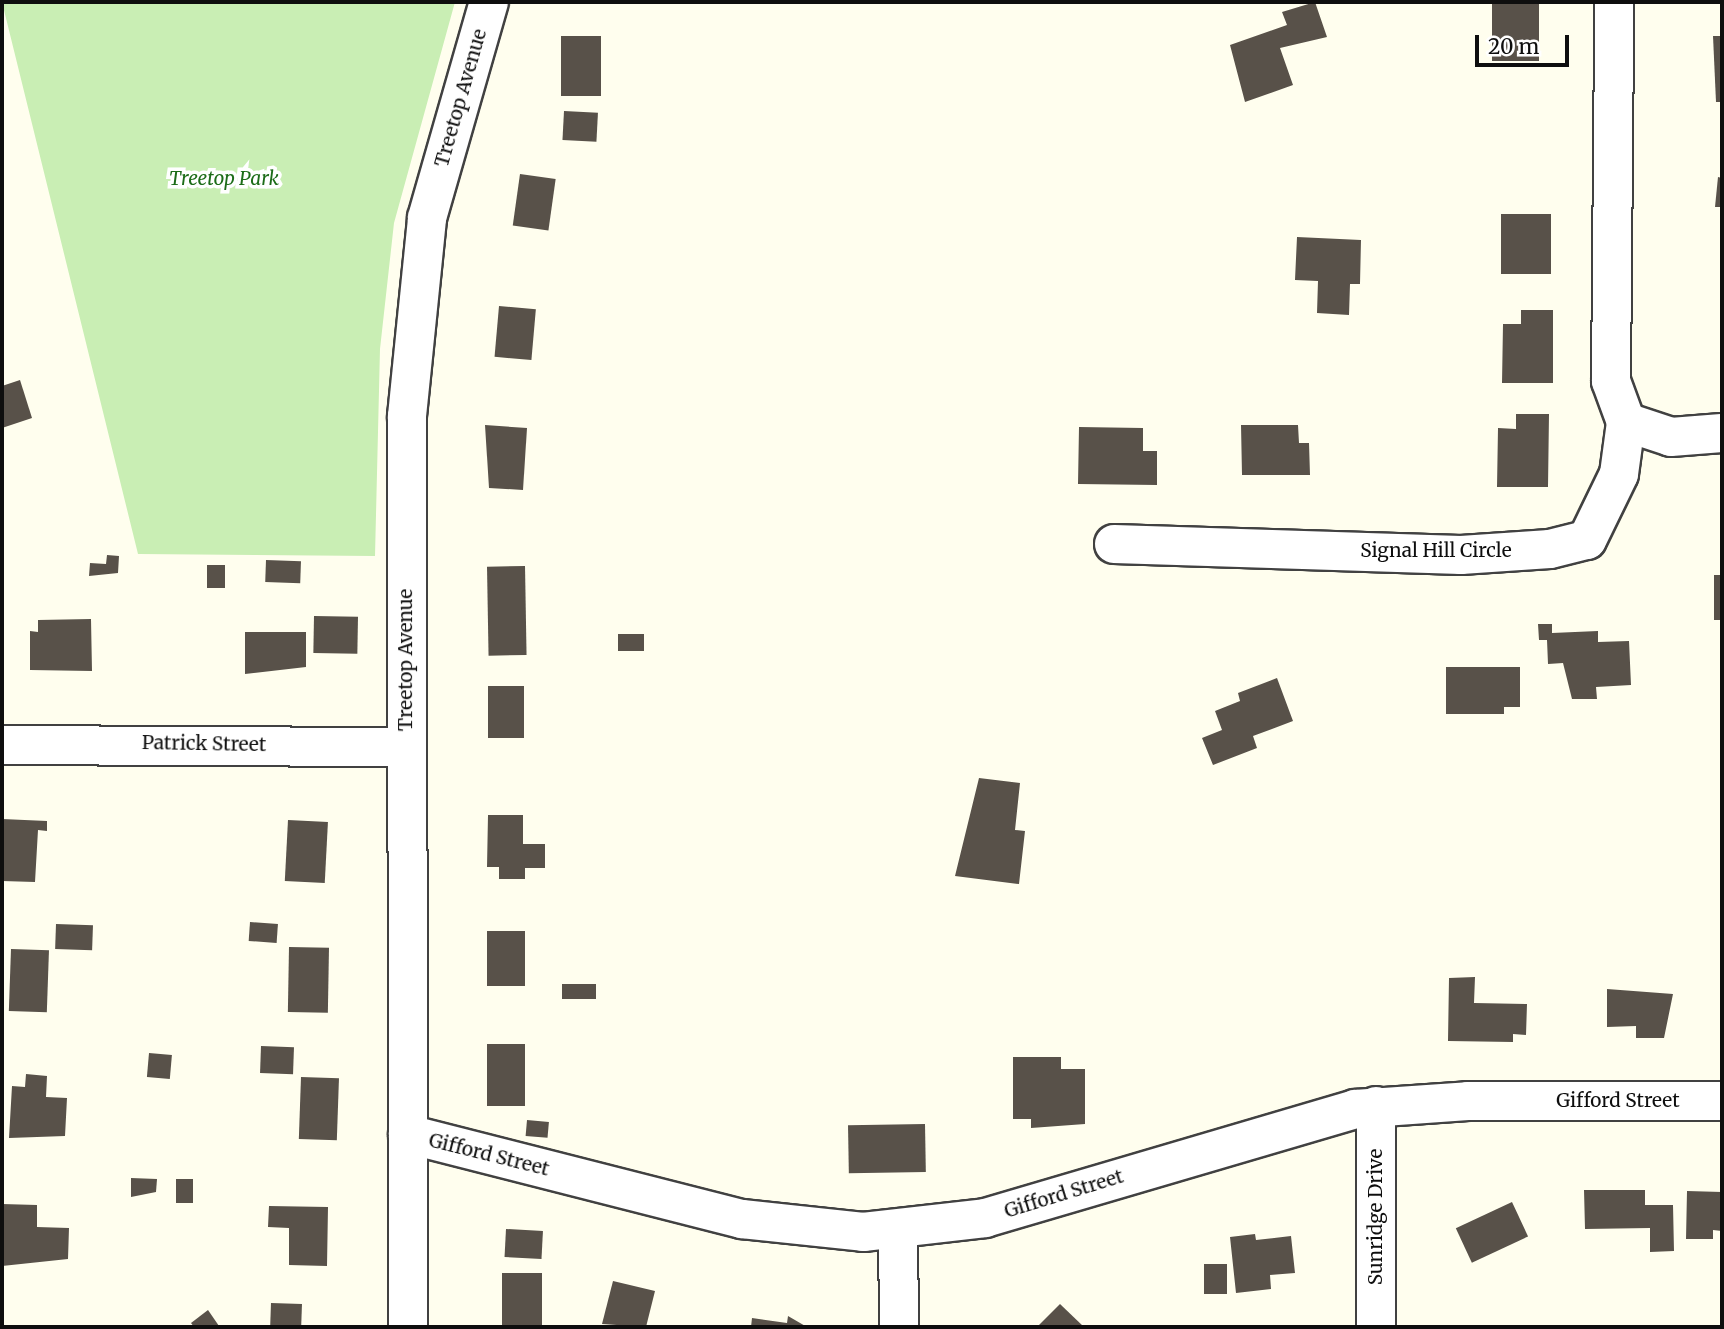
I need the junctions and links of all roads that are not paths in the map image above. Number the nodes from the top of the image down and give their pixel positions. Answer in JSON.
{"nodes":[{"id":1,"x":489,"y":2,"type":"edge"},
{"id":2,"x":1614,"y":2,"type":"edge"},
{"id":3,"x":1626,"y":422,"type":"junction"},
{"id":4,"x":1722,"y":433,"type":"edge"},
{"id":5,"x":1114,"y":544,"type":"dead end"},
{"id":6,"x":2,"y":745,"type":"edge"},
{"id":7,"x":405,"y":747,"type":"junction"},
{"id":8,"x":1722,"y":1101,"type":"edge"},
{"id":9,"x":1376,"y":1106,"type":"junction"},
{"id":10,"x":408,"y":1134,"type":"junction"},
{"id":11,"x":898,"y":1231,"type":"junction"},
{"id":12,"x":408,"y":1327,"type":"edge"},
{"id":13,"x":899,"y":1327,"type":"edge"},
{"id":14,"x":1376,"y":1327,"type":"edge"}],
"edges":[{"from":1,"to":7,"type":"street","name":"Treetop Avenue"},
{"from":2,"to":3,"type":"street","name":"Signal Hill Circle"},
{"from":3,"to":4,"type":"street"},
{"from":3,"to":5,"type":"street","name":"Signal Hill Circle"},
{"from":6,"to":7,"type":"street","name":"Patrick Street"},
{"from":7,"to":10,"type":"street","name":"Treetop Avenue"},
{"from":8,"to":9,"type":"street","name":"Gifford Street"},
{"from":9,"to":11,"type":"street","name":"Gifford Street"},
{"from":9,"to":14,"type":"street","name":"Sunridge Drive"},
{"from":10,"to":11,"type":"street","name":"Gifford Street"},
{"from":10,"to":12,"type":"street","name":"Treetop Avenue"},
{"from":11,"to":13,"type":"street"}]}
